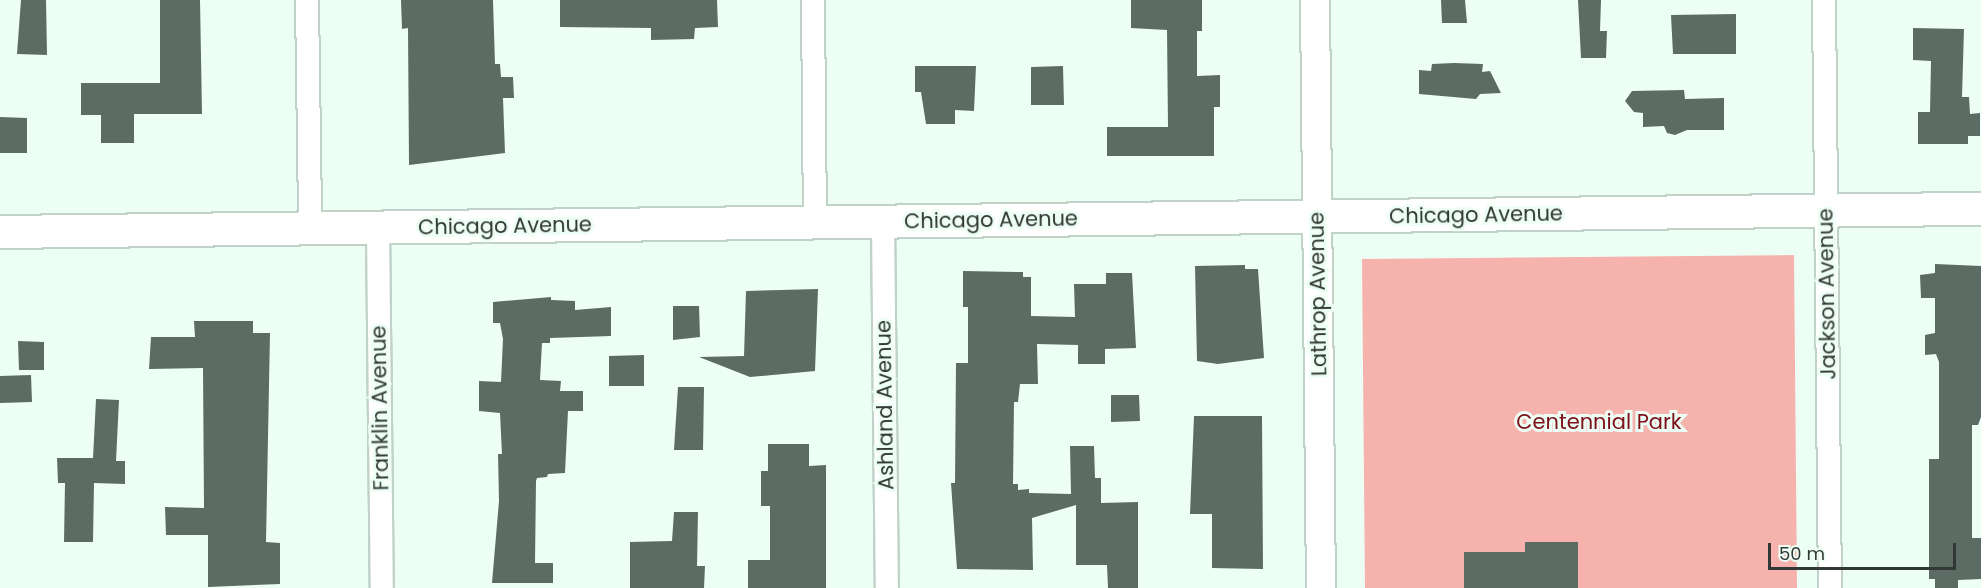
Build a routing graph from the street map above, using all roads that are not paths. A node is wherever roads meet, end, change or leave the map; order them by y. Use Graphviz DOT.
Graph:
graph roads {
  1 [pos="307,0"];
  2 [pos="813,0"];
  3 [pos="1315,0"];
  4 [pos="1824,0"];
  5 [pos="1981,209"];
  6 [pos="1826,211"];
  7 [pos="1317,217"];
  8 [pos="815,222"];
  9 [pos="883,222"];
  10 [pos="310,228"];
  11 [pos="378,228"];
  12 [pos="0,232"];
  13 [pos="382,588"];
  14 [pos="887,588"];
  15 [pos="1321,588"];
  16 [pos="1830,588"];
  1 -- 10 [label="street"];
  2 -- 8 [label="street"];
  3 -- 7 [label="street, Lathrop Avenue"];
  4 -- 6 [label="street, Jackson Avenue"];
  5 -- 6 [label="main road, Chicago Avenue"];
  6 -- 7 [label="main road, Chicago Avenue"];
  6 -- 16 [label="street, Jackson Avenue"];
  7 -- 9 [label="main road, Chicago Avenue"];
  7 -- 15 [label="street, Lathrop Avenue"];
  8 -- 9 [label="main road, Chicago Avenue"];
  8 -- 11 [label="main road, Chicago Avenue"];
  9 -- 14 [label="street, Ashland Avenue"];
  10 -- 11 [label="main road, Chicago Avenue"];
  10 -- 12 [label="main road, Chicago Avenue"];
  11 -- 13 [label="street, Franklin Avenue"];
}
